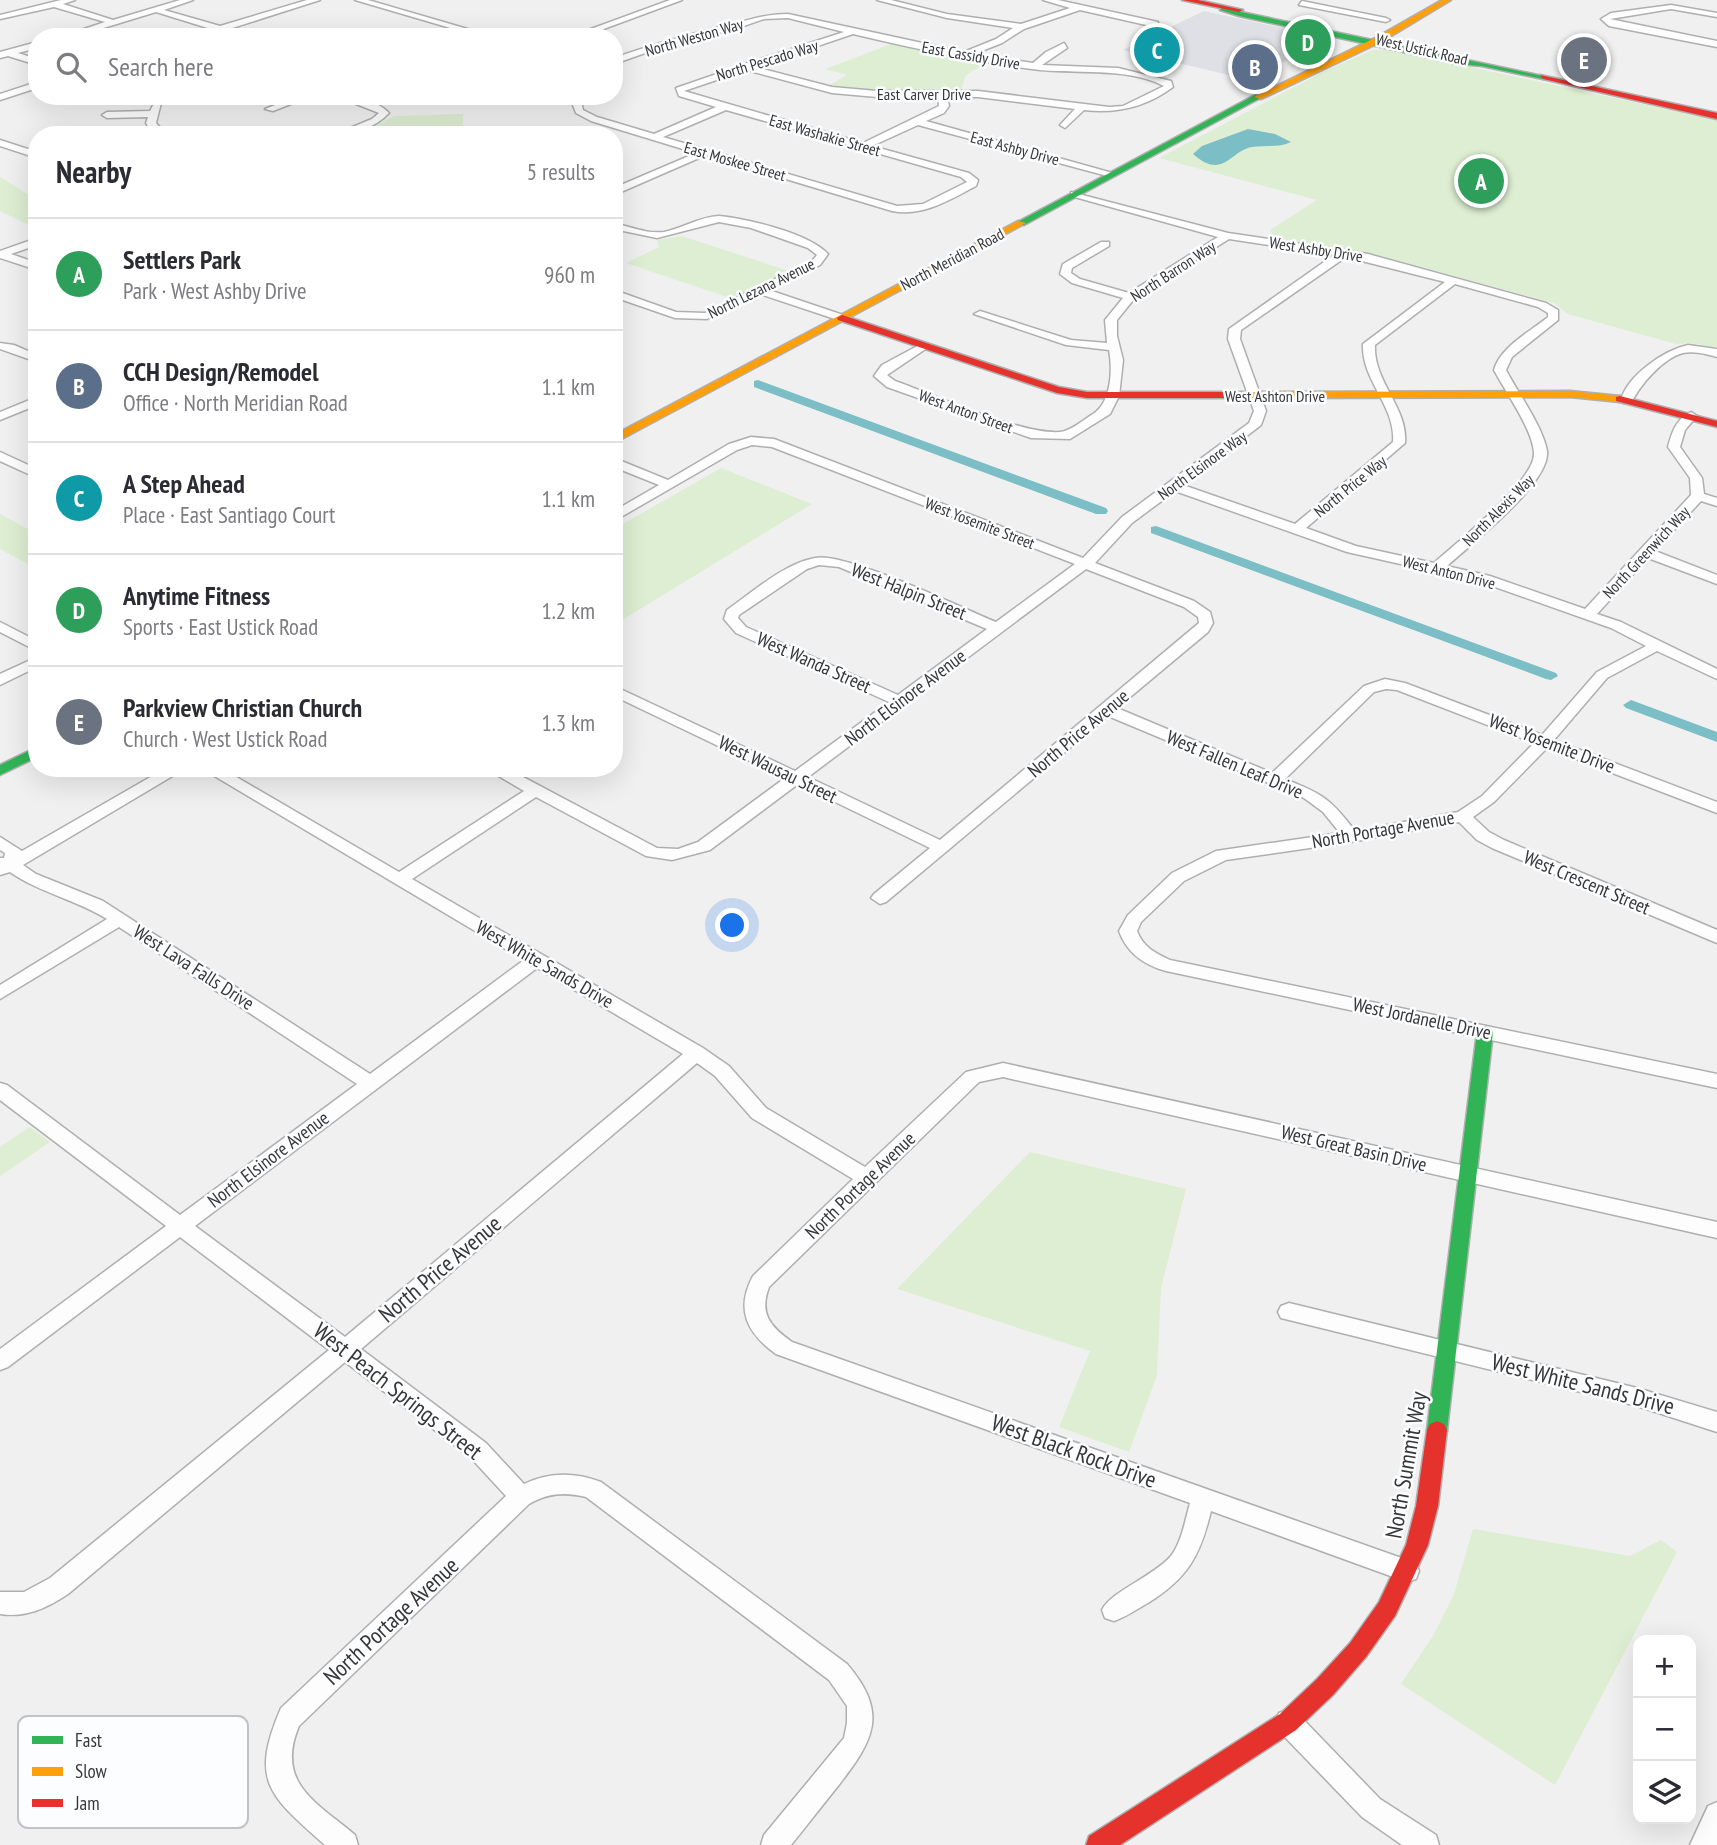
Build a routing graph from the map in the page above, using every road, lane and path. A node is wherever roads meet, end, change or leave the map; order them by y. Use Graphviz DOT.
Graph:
graph roads {
  1 [pos="71,0"];
  2 [pos="189,0"];
  3 [pos="316,0"];
  4 [pos="359,0"];
  5 [pos="678,0"];
  6 [pos="881,0"];
  7 [pos="1047,0"];
  8 [pos="1089,0"];
  9 [pos="1103,0"];
  10 [pos="1186,0"];
  11 [pos="1427,0"];
  12 [pos="1447,0"];
  13 [pos="1302,3"];
  14 [pos="57,5"];
  15 [pos="1079,7"];
  16 [pos="156,10"];
  17 [pos="1717,15"];
  18 [pos="774,16"];
  19 [pos="0,17"];
  20 [pos="1386,20"];
  21 [pos="113,22"];
  22 [pos="1155,24"];
  23 [pos="1021,27"];
  24 [pos="93,28"];
  25 [pos="217,28"];
  26 [pos="223,28"];
  27 [pos="460,28"];
  28 [pos="599,28"];
  29 [pos="854,31"];
  30 [pos="1367,39"];
  31 [pos="1717,44"];
  32 [pos="1065,46"];
  33 [pos="28,48"];
  34 [pos="5,54"];
  35 [pos="965,55"];
  36 [pos="623,58"];
  37 [pos="28,60"];
  38 [pos="741,66"];
  39 [pos="1034,67"];
  40 [pos="28,88"];
  41 [pos="679,90"];
  42 [pos="942,92"];
  43 [pos="0,96"];
  44 [pos="156,105"];
  45 [pos="281,105"];
  46 [pos="368,105"];
  47 [pos="577,105"];
  48 [pos="725,107"];
  49 [pos="1081,108"];
  50 [pos="270,109"];
  51 [pos="1109,110"];
  52 [pos="152,114"];
  53 [pos="107,115"];
  54 [pos="1717,116"];
  55 [pos="918,122"];
  56 [pos="1065,125"];
  57 [pos="152,126"];
  58 [pos="360,126"];
  59 [pos="617,126"];
  60 [pos="623,128"];
  61 [pos="654,137"];
  62 [pos="0,143"];
  63 [pos="864,146"];
  64 [pos="28,152"];
  65 [pos="706,152"];
  66 [pos="1111,174"];
  67 [pos="623,188"];
  68 [pos="1075,194"];
  69 [pos="908,211"];
  70 [pos="623,229"];
  71 [pos="1227,236"];
  72 [pos="1105,244"];
  73 [pos="28,245"];
  74 [pos="1346,252"];
  75 [pos="1,254"];
  76 [pos="28,264"];
  77 [pos="1454,280"];
  78 [pos="761,290"];
  79 [pos="623,296"];
  80 [pos="1130,297"];
  81 [pos="1554,312"];
  82 [pos="980,314"];
  83 [pos="842,318"];
  84 [pos="0,346"];
  85 [pos="923,346"];
  86 [pos="1114,347"];
  87 [pos="1717,353"];
  88 [pos="28,355"];
  89 [pos="1513,394"];
  90 [pos="1385,395"];
  91 [pos="1113,396"];
  92 [pos="1255,396"];
  93 [pos="1626,400"];
  94 [pos="28,405"];
  95 [pos="0,416"];
  96 [pos="1691,416"];
  97 [pos="1717,424"];
  98 [pos="623,435"];
  99 [pos="0,456"];
  100 [pos="623,465"];
  101 [pos="28,470"];
  102 [pos="670,485"];
  103 [pos="1174,485"];
  104 [pos="1698,496"];
  105 [pos="1717,502"];
  106 [pos="623,512"];
  107 [pos="1127,520"];
  108 [pos="1297,529"];
  109 [pos="1645,552"];
  110 [pos="1085,563"];
  111 [pos="1438,567"];
  112 [pos="1717,580"];
  113 [pos="1205,615"];
  114 [pos="1588,615"];
  115 [pos="731,619"];
  116 [pos="0,626"];
  117 [pos="998,628"];
  118 [pos="28,642"];
  119 [pos="1658,645"];
  120 [pos="28,666"];
  121 [pos="1717,675"];
  122 [pos="0,680"];
  123 [pos="623,694"];
  124 [pos="900,701"];
  125 [pos="1107,709"];
  126 [pos="1545,740"];
  127 [pos="28,756"];
  128 [pos="0,771"];
  129 [pos="162,777"];
  130 [pos="224,777"];
  131 [pos="509,777"];
  132 [pos="797,778"];
  133 [pos="1274,780"];
  134 [pos="535,791"];
  135 [pos="1717,808"];
  136 [pos="1463,816"];
  137 [pos="1351,837"];
  138 [pos="0,842"];
  139 [pos="941,847"];
  140 [pos="4,866"];
  141 [pos="399,880"];
  142 [pos="880,898"];
  143 [pos="120,919"];
  144 [pos="1717,937"];
  145 [pos="1132,944"];
  146 [pos="537,959"];
  147 [pos="0,993"];
  148 [pos="1485,1032"];
  149 [pos="696,1053"];
  150 [pos="990,1072"];
  151 [pos="1717,1081"];
  152 [pos="370,1083"];
  153 [pos="0,1090"];
  154 [pos="1469,1174"];
  155 [pos="867,1178"];
  156 [pos="181,1225"];
  157 [pos="1717,1230"];
  158 [pos="1289,1312"];
  159 [pos="753,1316"];
  160 [pos="346,1349"];
  161 [pos="1448,1350"];
  162 [pos="0,1361"];
  163 [pos="1717,1422"];
  164 [pos="521,1497"];
  165 [pos="1203,1497"];
  166 [pos="1407,1571"];
  167 [pos="8,1605"];
  168 [pos="1114,1610"];
  169 [pos="1288,1722"];
  170 [pos="1717,1815"];
  171 [pos="345,1845"];
  172 [pos="774,1845"];
  173 [pos="1098,1845"];
  174 [pos="1426,1845"];
  175 [pos="1703,1845"];
  1 -- 14 [label="street"];
  2 -- 16 [label="street"];
  3 -- 26 [label="street"];
  4 -- 27 [label="street"];
  5 -- 28 [label="street"];
  6 -- 23 [label="street"];
  7 -- 15 [label="street"];
  8 -- 15 [label="street"];
  9 -- 15 [label="street"];
  10 -- 30 [label="main road, West Ustick Road"];
  11 -- 20 [label="main road, North Meridian Road"];
  12 -- 30 [label="main road, North Meridian Road"];
  13 -- 20 [label="street"];
  14 -- 19 [label="street"];
  14 -- 21 [label="street"];
  15 -- 22 [label="street"];
  15 -- 23 [label="street"];
  16 -- 21 [label="street"];
  16 -- 25 [label="street"];
  17 -- 31 [label="street"];
  18 -- 29 [label="street, East Cassidy Drive"];
  18 -- 36 [label="street, North Weston Way"];
  20 -- 30 [label="main road, North Meridian Road"];
  21 -- 24 [label="street"];
  23 -- 35 [label="street"];
  29 -- 35 [label="street, East Cassidy Drive"];
  29 -- 38 [label="street, North Pescado Way"];
  30 -- 54 [label="main road, West Ustick Road"];
  30 -- 66 [label="main road, North Meridian Road"];
  32 -- 39 [label="street"];
  33 -- 34 [label="street"];
  34 -- 37 [label="street"];
  35 -- 39 [label="street, East Cassidy Drive"];
  38 -- 41 [label="street, North Pescado Way"];
  38 -- 42 [label="street, East Carver Drive"];
  39 -- 51 [label="street, East Cassidy Drive"];
  40 -- 43 [label="street"];
  41 -- 48 [label="street, East Washakie Street"];
  42 -- 49 [label="street, East Carver Drive"];
  42 -- 55 [label="street"];
  44 -- 52 [label="street"];
  45 -- 50 [label="street"];
  46 -- 58 [label="street"];
  47 -- 59 [label="street, East Moskee Street"];
  48 -- 61 [label="street"];
  48 -- 63 [label="street, East Washakie Street"];
  49 -- 51 [label="street, East Carver Drive"];
  49 -- 56 [label="street"];
  52 -- 53 [label="street"];
  52 -- 57 [label="street"];
  55 -- 63 [label="street"];
  55 -- 66 [label="street, East Ashby Drive"];
  60 -- 61 [label="street, East Moskee Street"];
  61 -- 65 [label="street, East Moskee Street"];
  62 -- 64 [label="street"];
  63 -- 69 [label="street, East Washakie Street"];
  65 -- 67 [label="street"];
  65 -- 69 [label="street, East Moskee Street"];
  66 -- 68 [label="main road, North Meridian Road"];
  68 -- 71 [label="street, West Ashby Drive"];
  68 -- 83 [label="main road, North Meridian Road"];
  70 -- 78 [label="street, North Lezana Avenue"];
  71 -- 74 [label="street, West Ashby Drive"];
  71 -- 80 [label="street, North Barron Way"];
  72 -- 80 [label="street"];
  73 -- 75 [label="street"];
  74 -- 77 [label="street, West Ashby Drive"];
  74 -- 92 [label="street, North Elsinore Way"];
  75 -- 76 [label="street"];
  77 -- 81 [label="street, West Ashby Drive"];
  77 -- 90 [label="street, North Price Way"];
  78 -- 79 [label="street, North Lezana Avenue"];
  78 -- 83 [label="street"];
  80 -- 86 [label="street, North Barron Way"];
  81 -- 89 [label="street, North Alexis Way"];
  82 -- 86 [label="street"];
  83 -- 85 [label="main road, West Ashton Drive"];
  83 -- 98 [label="main road, North Meridian Road"];
  84 -- 88 [label="street"];
  85 -- 91 [label="main road, West Ashton Drive"];
  85 -- 91 [label="street, West Anton Street"];
  86 -- 91 [label="street, North Barron Way"];
  87 -- 93 [label="street"];
  89 -- 90 [label="main road, West Ashton Drive"];
  89 -- 93 [label="main road, West Ashton Drive"];
  89 -- 111 [label="street, North Alexis Way"];
  90 -- 92 [label="main road, West Ashton Drive"];
  90 -- 108 [label="street, North Price Way"];
  91 -- 92 [label="main road, West Ashton Drive"];
  92 -- 103 [label="street, North Elsinore Way"];
  93 -- 96 [label="main road, West Ashton Drive"];
  94 -- 95 [label="street"];
  96 -- 97 [label="main road, West Ashton Drive"];
  96 -- 104 [label="street, North Greenwich Way"];
  99 -- 101 [label="street"];
  100 -- 102 [label="street"];
  102 -- 106 [label="street"];
  102 -- 110 [label="street, West Yosemite Street"];
  103 -- 107 [label="street, North Elsinore Way"];
  103 -- 108 [label="street, West Anton Drive"];
  104 -- 105 [label="street"];
  104 -- 109 [label="street, North Greenwich Way"];
  107 -- 110 [label="street, North Elsinore Avenue"];
  108 -- 111 [label="street, West Anton Drive"];
  109 -- 112 [label="street"];
  109 -- 114 [label="street, North Greenwich Way"];
  110 -- 113 [label="street, West Yosemite Street"];
  110 -- 117 [label="street, North Elsinore Avenue"];
  111 -- 114 [label="street, West Anton Drive"];
  113 -- 125 [label="street, North Price Avenue"];
  114 -- 119 [label="street, West Anton Drive"];
  115 -- 117 [label="street, West Halpin Street"];
  115 -- 124 [label="street, West Wanda Street"];
  116 -- 118 [label="street"];
  117 -- 124 [label="street, North Elsinore Avenue"];
  119 -- 121 [label="street, West Anton Drive"];
  119 -- 126 [label="street, North Portage Avenue"];
  120 -- 122 [label="street"];
  123 -- 132 [label="street, West Wausau Street"];
  124 -- 132 [label="street, North Elsinore Avenue"];
  125 -- 133 [label="street, West Fallen Leaf Drive"];
  125 -- 139 [label="street, North Price Avenue"];
  126 -- 133 [label="street, West Yosemite Drive"];
  126 -- 135 [label="street, West Yosemite Drive"];
  126 -- 136 [label="street, North Portage Avenue"];
  127 -- 128 [label="main road"];
  129 -- 140 [label="street"];
  130 -- 141 [label="street, West White Sands Drive"];
  131 -- 134 [label="street"];
  132 -- 134 [label="street, North Elsinore Avenue"];
  132 -- 139 [label="street, West Wausau Street"];
  133 -- 137 [label="street, West Fallen Leaf Drive"];
  134 -- 141 [label="street"];
  136 -- 137 [label="street, North Portage Avenue"];
  136 -- 144 [label="street, West Crescent Street"];
  137 -- 145 [label="street, North Portage Avenue"];
  138 -- 140 [label="street"];
  139 -- 142 [label="street, North Price Avenue"];
  140 -- 143 [label="street, West Lava Falls Drive"];
  141 -- 146 [label="street, West White Sands Drive"];
  143 -- 147 [label="street"];
  143 -- 152 [label="street, West Lava Falls Drive"];
  145 -- 148 [label="street, West Jordanelle Drive"];
  146 -- 149 [label="street, West White Sands Drive"];
  146 -- 152 [label="street, North Elsinore Avenue"];
  148 -- 151 [label="street, West Jordanelle Drive"];
  148 -- 154 [label="main road, North Summit Way"];
  149 -- 155 [label="street, West White Sands Drive"];
  149 -- 160 [label="street, North Price Avenue"];
  150 -- 154 [label="street, West Great Basin Drive"];
  150 -- 155 [label="street, North Portage Avenue"];
  152 -- 156 [label="street, North Elsinore Avenue"];
  153 -- 156 [label="street, West Peach Springs Street"];
  154 -- 157 [label="street, West Great Basin Drive"];
  154 -- 161 [label="main road, North Summit Way"];
  155 -- 159 [label="street, North Portage Avenue"];
  156 -- 160 [label="street, West Peach Springs Street"];
  156 -- 162 [label="street, North Elsinore Avenue"];
  158 -- 161 [label="street, West White Sands Drive"];
  159 -- 165 [label="street, West Black Rock Drive"];
  160 -- 164 [label="street, West Peach Springs Street"];
  160 -- 167 [label="street, North Price Avenue"];
  161 -- 163 [label="street, West White Sands Drive"];
  161 -- 166 [label="main road, North Summit Way"];
  164 -- 171 [label="street, North Portage Avenue"];
  164 -- 172 [label="street"];
  165 -- 166 [label="street, West Black Rock Drive"];
  165 -- 168 [label="street"];
  166 -- 169 [label="main road, North Summit Way"];
  169 -- 173 [label="main road, North Summit Way"];
  169 -- 174 [label="street"];
  170 -- 175 [label="street"];
}
